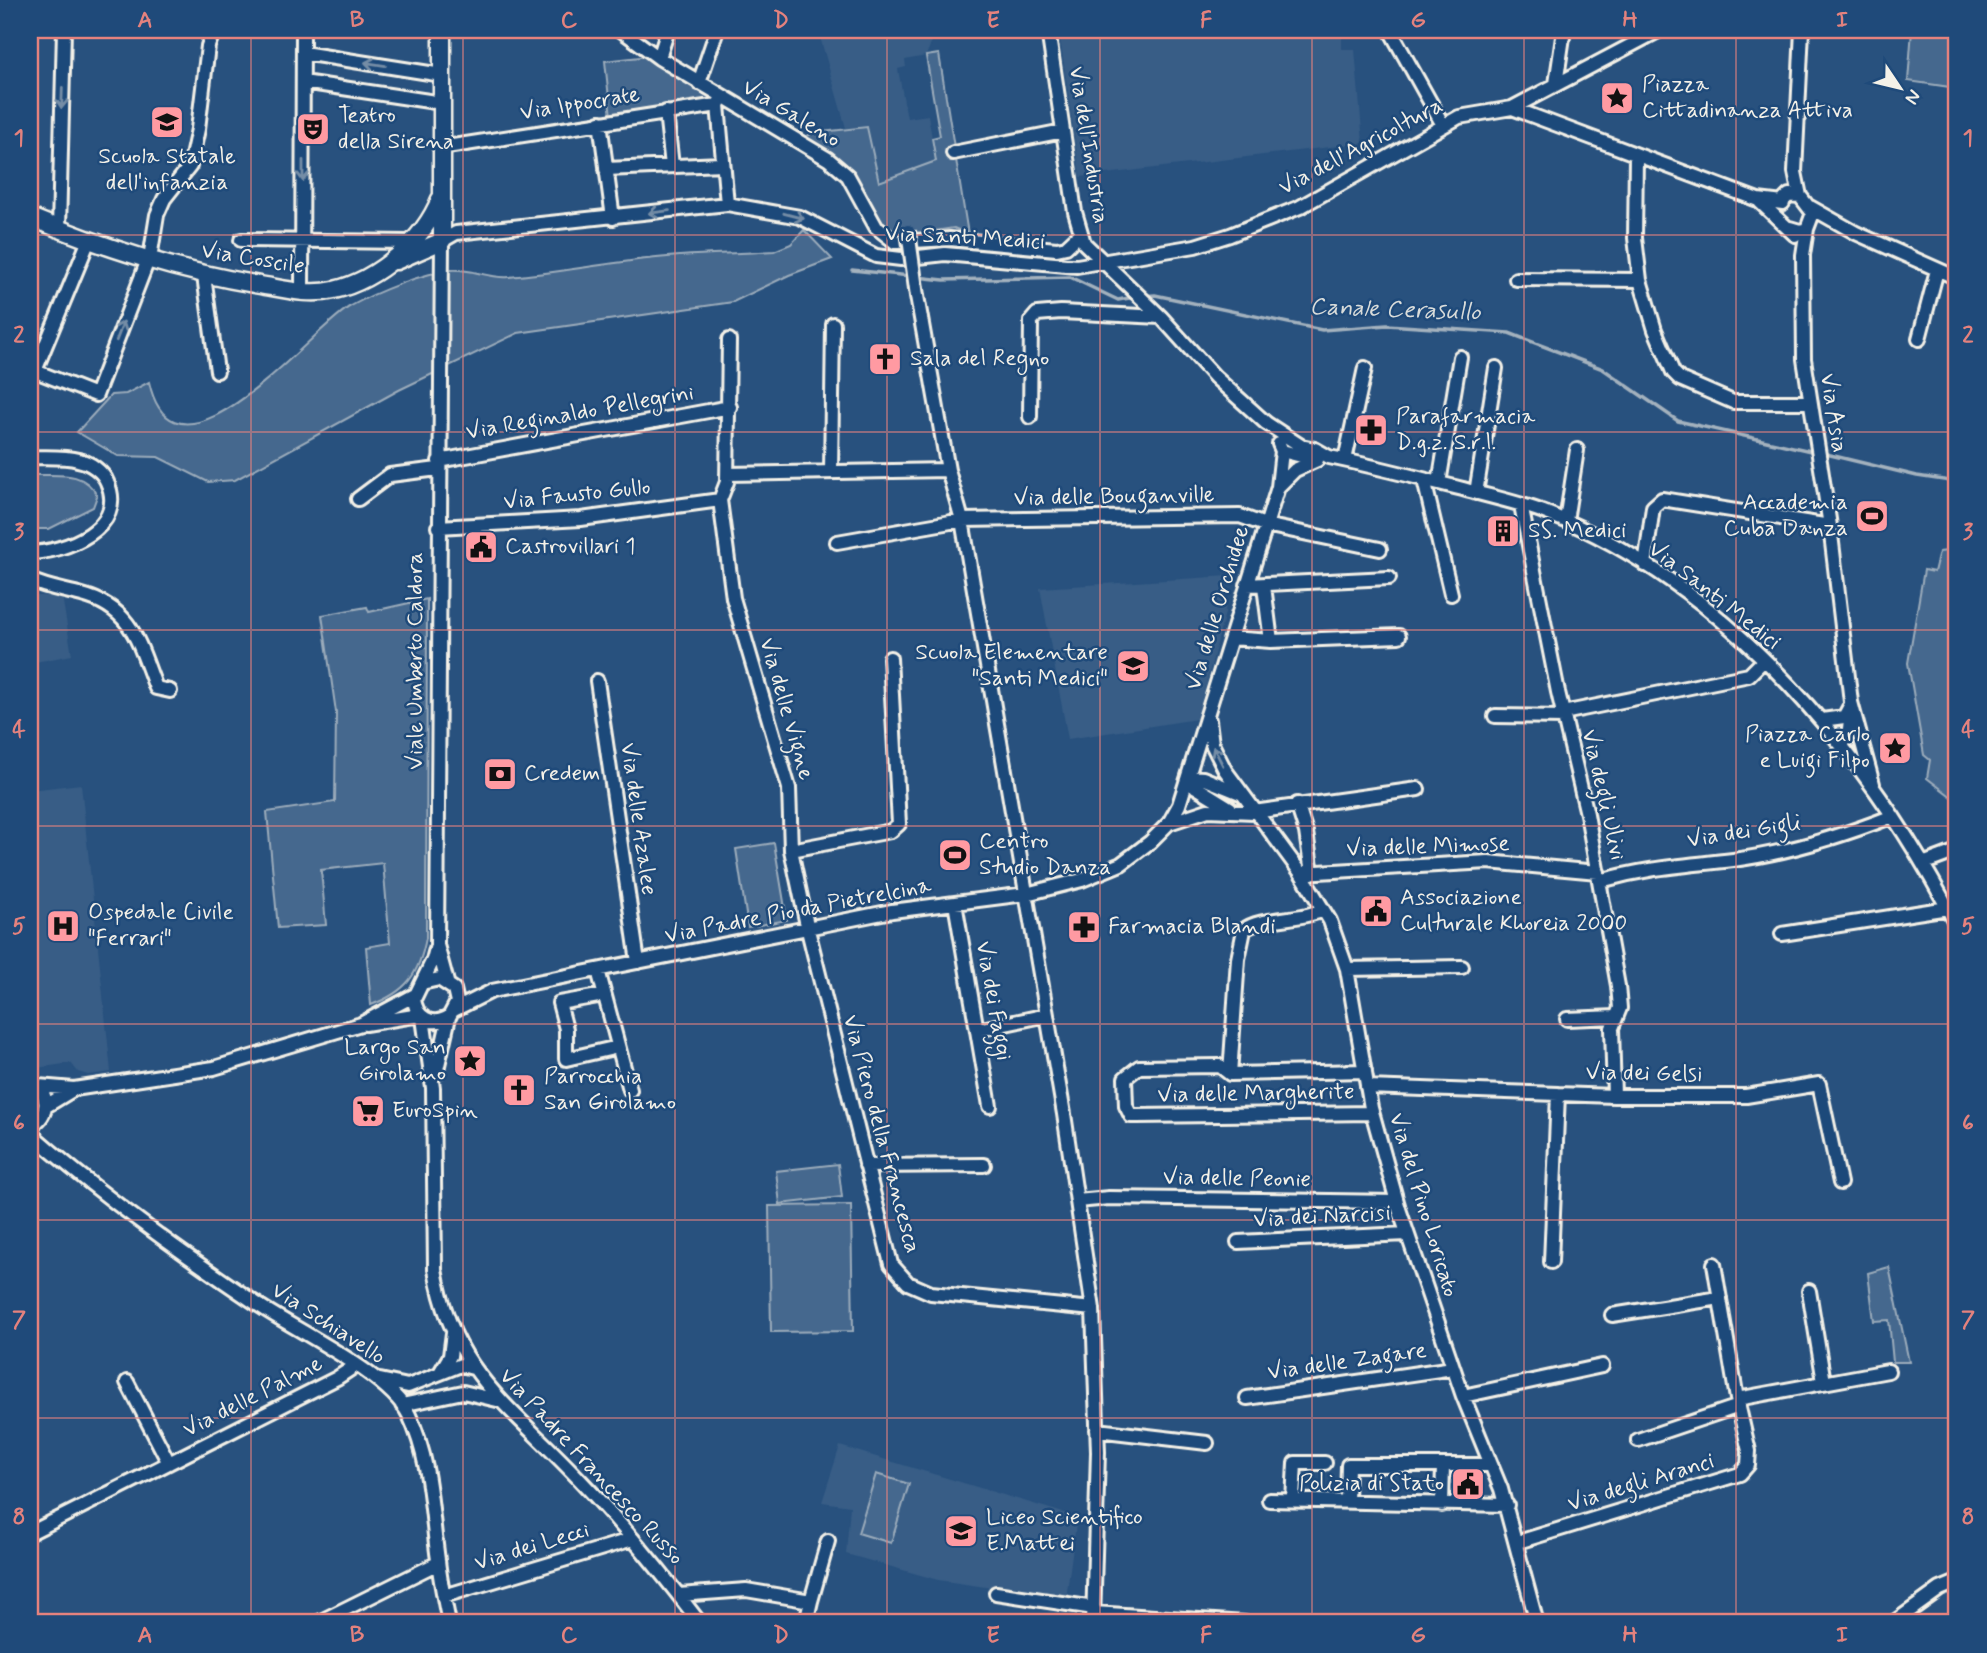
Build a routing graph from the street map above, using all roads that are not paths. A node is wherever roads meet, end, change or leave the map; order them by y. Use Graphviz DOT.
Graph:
graph roads {
  1 [pos="64,30"];
  2 [pos="214,30"];
  3 [pos="303,30"];
  4 [pos="443,30"];
  5 [pos="621,30"];
  6 [pos="668,30"];
  7 [pos="718,30"];
  8 [pos="1068,30"];
  9 [pos="1390,30"];
  10 [pos="1564,30"];
  11 [pos="1660,30"];
  12 [pos="1802,30"];
  13 [pos="1048,31"];
  14 [pos="303,53"];
  15 [pos="659,58"];
  16 [pos="442,75"];
  17 [pos="303,82"];
  18 [pos="699,83"];
  19 [pos="1556,84"];
  20 [pos="720,101"];
  21 [pos="442,103"];
  22 [pos="1512,108"];
  23 [pos="666,112"];
  24 [pos="600,122"];
  25 [pos="1443,125"];
  26 [pos="1063,131"];
  27 [pos="440,148"];
  28 [pos="953,153"];
  29 [pos="1636,156"];
  30 [pos="722,164"];
  31 [pos="672,166"];
  32 [pos="606,169"];
  33 [pos="1795,172"];
  34 [pos="1800,195"];
  35 [pos="440,199"];
  36 [pos="1758,201"];
  37 [pos="1784,202"];
  38 [pos="727,204"];
  39 [pos="1810,207"];
  40 [pos="30,217"];
  41 [pos="613,218"];
  42 [pos="1787,225"];
  43 [pos="1809,227"];
  44 [pos="59,229"];
  45 [pos="908,231"];
  46 [pos="1081,233"];
  47 [pos="1856,233"];
  48 [pos="89,240"];
  49 [pos="241,240"];
  50 [pos="303,241"];
  51 [pos="442,241"];
  52 [pos="409,242"];
  53 [pos="1803,255"];
  54 [pos="147,261"];
  55 [pos="1099,261"];
  56 [pos="388,265"];
  57 [pos="1937,270"];
  58 [pos="204,275"];
  59 [pos="1957,278"];
  60 [pos="1516,279"];
  61 [pos="1640,280"];
  62 [pos="302,292"];
  63 [pos="1161,317"];
  64 [pos="833,324"];
  65 [pos="1919,339"];
  66 [pos="729,340"];
  67 [pos="1460,357"];
  68 [pos="1365,368"];
  69 [pos="1496,369"];
  70 [pos="32,370"];
  71 [pos="217,371"];
  72 [pos="1810,402"];
  73 [pos="730,407"];
  74 [pos="1030,417"];
  75 [pos="1266,423"];
  76 [pos="1301,446"];
  77 [pos="1577,450"];
  78 [pos="1282,451"];
  79 [pos="30,457"];
  80 [pos="1323,458"];
  81 [pos="1345,460"];
  82 [pos="438,465"];
  83 [pos="948,470"];
  84 [pos="831,472"];
  85 [pos="727,474"];
  86 [pos="1424,480"];
  87 [pos="1439,483"];
  88 [pos="1278,488"];
  89 [pos="1476,493"];
  90 [pos="358,499"];
  91 [pos="720,499"];
  92 [pos="1521,505"];
  93 [pos="962,520"];
  94 [pos="1566,521"];
  95 [pos="1265,525"];
  96 [pos="1830,526"];
  97 [pos="438,527"];
  98 [pos="837,542"];
  99 [pos="1380,549"];
  100 [pos="30,553"];
  101 [pos="1645,565"];
  102 [pos="1389,578"];
  103 [pos="30,580"];
  104 [pos="1247,585"];
  105 [pos="1264,586"];
  106 [pos="1451,593"];
  107 [pos="1399,636"];
  108 [pos="1231,638"];
  109 [pos="1271,641"];
  110 [pos="890,658"];
  111 [pos="1764,660"];
  112 [pos="597,681"];
  113 [pos="170,691"];
  114 [pos="1852,702"];
  115 [pos="1208,713"];
  116 [pos="1563,715"];
  117 [pos="1495,716"];
  118 [pos="1822,720"];
  119 [pos="1861,736"];
  120 [pos="1842,747"];
  121 [pos="1189,777"];
  122 [pos="1418,789"];
  123 [pos="1875,791"];
  124 [pos="1241,793"];
  125 [pos="1297,804"];
  126 [pos="1231,809"];
  127 [pos="1254,811"];
  128 [pos="1893,816"];
  129 [pos="1170,823"];
  130 [pos="791,850"];
  131 [pos="1957,851"];
  132 [pos="1925,863"];
  133 [pos="1306,873"];
  134 [pos="1599,876"];
  135 [pos="1026,894"];
  136 [pos="955,903"];
  137 [pos="1948,908"];
  138 [pos="1323,910"];
  139 [pos="1957,926"];
  140 [pos="808,930"];
  141 [pos="1782,934"];
  142 [pos="437,945"];
  143 [pos="638,962"];
  144 [pos="1462,967"];
  145 [pos="1347,969"];
  146 [pos="598,970"];
  147 [pos="449,984"];
  148 [pos="418,989"];
  149 [pos="492,991"];
  150 [pos="604,995"];
  151 [pos="452,1014"];
  152 [pos="1047,1015"];
  153 [pos="422,1017"];
  154 [pos="1616,1017"];
  155 [pos="1567,1018"];
  156 [pos="361,1024"];
  157 [pos="977,1030"];
  158 [pos="618,1047"];
  159 [pos="1364,1071"];
  160 [pos="1230,1074"];
  161 [pos="34,1084"];
  162 [pos="1367,1087"];
  163 [pos="433,1088"];
  164 [pos="74,1090"];
  165 [pos="630,1090"];
  166 [pos="1558,1094"];
  167 [pos="1614,1096"];
  168 [pos="46,1106"];
  169 [pos="990,1106"];
  170 [pos="1372,1113"];
  171 [pos="35,1122"];
  172 [pos="30,1133"];
  173 [pos="46,1147"];
  174 [pos="984,1165"];
  175 [pos="866,1166"];
  176 [pos="1840,1183"];
  177 [pos="1077,1201"];
  178 [pos="1397,1202"];
  179 [pos="1408,1234"];
  180 [pos="1238,1242"];
  181 [pos="1551,1262"];
  182 [pos="1714,1264"];
  183 [pos="1809,1291"];
  184 [pos="1720,1298"];
  185 [pos="1093,1309"];
  186 [pos="1612,1315"];
  187 [pos="453,1333"];
  188 [pos="355,1366"];
  189 [pos="1602,1366"];
  190 [pos="1453,1368"];
  191 [pos="441,1371"];
  192 [pos="475,1371"];
  193 [pos="1888,1371"];
  194 [pos="376,1379"];
  195 [pos="127,1382"];
  196 [pos="1824,1382"];
  197 [pos="408,1385"];
  198 [pos="463,1391"];
  199 [pos="1463,1396"];
  200 [pos="1247,1398"];
  201 [pos="498,1400"];
  202 [pos="399,1401"];
  203 [pos="422,1402"];
  204 [pos="1738,1403"];
  205 [pos="1097,1430"];
  206 [pos="416,1433"];
  207 [pos="1638,1440"];
  208 [pos="1207,1443"];
  209 [pos="169,1463"];
  210 [pos="1325,1463"];
  211 [pos="1443,1465"];
  212 [pos="1491,1465"];
  213 [pos="1269,1500"];
  214 [pos="1293,1500"];
  215 [pos="1347,1502"];
  216 [pos="1442,1504"];
  217 [pos="1507,1505"];
  218 [pos="30,1533"];
  219 [pos="633,1539"];
  220 [pos="828,1541"];
  221 [pos="1518,1542"];
  222 [pos="438,1563"];
  223 [pos="1957,1582"];
  224 [pos="996,1593"];
  225 [pos="679,1595"];
  226 [pos="444,1596"];
  227 [pos="811,1601"];
  228 [pos="1093,1615"];
  229 [pos="317,1623"];
  230 [pos="449,1623"];
  231 [pos="700,1623"];
  232 [pos="806,1623"];
  233 [pos="1245,1623"];
  234 [pos="1537,1623"];
  235 [pos="1893,1623"];
  1 -- 44 [label="street, one-way"];
  2 -- 54 [label="street"];
  3 -- 14 [label="street"];
  4 -- 16 [label="main road"];
  5 -- 15 [label="street, Via Galeno"];
  6 -- 15 [label="street"];
  7 -- 18 [label="street"];
  8 -- 13 [label="street"];
  9 -- 25 [label="street"];
  10 -- 19 [label="street"];
  11 -- 19 [label="street"];
  12 -- 33 [label="street"];
  13 -- 26 [label="street, Via dell'Industria"];
  16 -- 14 [label="street, one-way"];
  14 -- 17 [label="street"];
  15 -- 18 [label="street, Via Galeno"];
  16 -- 21 [label="main road"];
  17 -- 21 [label="street"];
  17 -- 50 [label="street, one-way"];
  18 -- 20 [label="street, Via Galeno"];
  19 -- 22 [label="street"];
  20 -- 23 [label="street, Via Ippocrate"];
  20 -- 30 [label="street"];
  20 -- 46 [label="street, Via Galeno"];
  21 -- 27 [label="main road"];
  22 -- 25 [label="street, Via dell'Agricoltura"];
  22 -- 29 [label="street"];
  23 -- 24 [label="street, Via Ippocrate"];
  23 -- 31 [label="street"];
  24 -- 27 [label="street, Via Ippocrate"];
  24 -- 32 [label="street"];
  25 -- 55 [label="street, Via dell'Agricoltura"];
  26 -- 28 [label="street"];
  26 -- 46 [label="street, Via dell'Industria"];
  27 -- 35 [label="main road"];
  29 -- 36 [label="street"];
  29 -- 61 [label="street"];
  30 -- 31 [label="street"];
  30 -- 38 [label="street"];
  31 -- 32 [label="street"];
  32 -- 41 [label="street"];
  33 -- 34 [label="street"];
  33 -- 37 [label="street"];
  34 -- 37 [label="street"];
  34 -- 39 [label="street"];
  35 -- 51 [label="main road"];
  35 -- 52 [label="main road, Via Coscile"];
  36 -- 37 [label="street"];
  36 -- 42 [label="street"];
  37 -- 42 [label="street"];
  38 -- 41 [label="street, Via Santi Medici, one-way"];
  38 -- 55 [label="street, Via Santi Medici, one-way"];
  39 -- 43 [label="street"];
  39 -- 47 [label="street"];
  40 -- 44 [label="main road, Via Coscile"];
  41 -- 51 [label="street, Via Santi Medici"];
  42 -- 43 [label="street"];
  42 -- 53 [label="street, Via Asia"];
  43 -- 47 [label="street"];
  43 -- 53 [label="street, Via Asia"];
  44 -- 48 [label="main road, Via Coscile"];
  45 -- 83 [label="street, bridge"];
  46 -- 55 [label="street, Via dell'Industria"];
  47 -- 57 [label="street"];
  48 -- 54 [label="main road, Via Coscile"];
  48 -- 70 [label="street"];
  49 -- 50 [label="street"];
  50 -- 52 [label="street"];
  50 -- 62 [label="street"];
  51 -- 56 [label="main road"];
  51 -- 82 [label="street, Viale Umberto Caldora"];
  52 -- 56 [label="main road, Via Coscile"];
  53 -- 72 [label="street, Via Asia"];
  54 -- 58 [label="main road, Via Coscile"];
  70 -- 54 [label="street, one-way"];
  55 -- 63 [label="street, Via Santi Medici"];
  56 -- 62 [label="main road, Via Coscile"];
  57 -- 59 [label="street"];
  57 -- 65 [label="street"];
  58 -- 62 [label="main road, Via Coscile"];
  58 -- 71 [label="street"];
  60 -- 61 [label="street"];
  61 -- 72 [label="street"];
  63 -- 74 [label="street"];
  63 -- 75 [label="street, Via Santi Medici"];
  64 -- 84 [label="street"];
  66 -- 73 [label="street"];
  67 -- 87 [label="street"];
  68 -- 81 [label="street"];
  69 -- 89 [label="street"];
  72 -- 96 [label="street, Via Asia"];
  73 -- 82 [label="street, Via Reginaldo Pellegrini"];
  73 -- 85 [label="street"];
  75 -- 76 [label="street, Via Santi Medici"];
  75 -- 78 [label="street, Via Santi Medici"];
  76 -- 78 [label="street"];
  76 -- 80 [label="street, Via Santi Medici"];
  77 -- 94 [label="street"];
  78 -- 80 [label="street, Via Santi Medici"];
  78 -- 88 [label="street, Via delle Orchidee"];
  79 -- 100 [label="street"];
  80 -- 81 [label="street, Via Santi Medici"];
  80 -- 88 [label="street"];
  81 -- 86 [label="street, Via Santi Medici"];
  82 -- 90 [label="street, Via Reginaldo Pellegrini"];
  82 -- 97 [label="street, Viale Umberto Caldora"];
  83 -- 84 [label="street"];
  83 -- 93 [label="street"];
  84 -- 85 [label="street"];
  85 -- 91 [label="street"];
  86 -- 87 [label="street, Via Santi Medici"];
  86 -- 106 [label="street"];
  87 -- 89 [label="street, Via Santi Medici"];
  88 -- 95 [label="street, Via delle Orchidee"];
  89 -- 92 [label="street, Via Santi Medici"];
  91 -- 97 [label="street, Via Fausto Gullo"];
  91 -- 130 [label="street, Via delle Vigne"];
  92 -- 94 [label="street, Via Santi Medici"];
  92 -- 116 [label="street, Via degli Ulivi"];
  93 -- 95 [label="street, Via delle Bouganville"];
  93 -- 98 [label="street, Via delle Bouganville"];
  93 -- 135 [label="street"];
  94 -- 101 [label="street, Via Santi Medici"];
  95 -- 99 [label="street, Via delle Bouganville"];
  95 -- 104 [label="street, Via delle Orchidee"];
  96 -- 101 [label="street"];
  96 -- 114 [label="street, Via Asia"];
  97 -- 142 [label="street, Viale Umberto Caldora"];
  101 -- 111 [label="street, Via Santi Medici"];
  102 -- 105 [label="street"];
  103 -- 113 [label="street"];
  104 -- 105 [label="street"];
  104 -- 108 [label="street, Via delle Orchidee"];
  105 -- 109 [label="street"];
  107 -- 109 [label="street"];
  108 -- 109 [label="street"];
  108 -- 115 [label="street, Via delle Orchidee"];
  110 -- 130 [label="street"];
  111 -- 116 [label="street"];
  111 -- 118 [label="street, Via Santi Medici"];
  112 -- 143 [label="street, Via delle Azalee"];
  114 -- 118 [label="street"];
  114 -- 119 [label="street, Via Asia"];
  114 -- 120 [label="street, Via Asia"];
  115 -- 121 [label="street, Via delle Orchidee"];
  124 -- 115 [label="street, Via del Pino Loricato, one-way"];
  116 -- 117 [label="street"];
  116 -- 134 [label="street, Via degli Ulivi"];
  118 -- 120 [label="street, Via Santi Medici"];
  119 -- 120 [label="street"];
  119 -- 123 [label="street, Via Asia"];
  120 -- 123 [label="street, Via Santi Medici"];
  121 -- 124 [label="street"];
  121 -- 126 [label="street"];
  121 -- 129 [label="street, Via Padre Pio da Pietrelcina"];
  122 -- 125 [label="street"];
  123 -- 128 [label="street, Via Santi Medici"];
  124 -- 127 [label="street, Via del Pino Loricato"];
  125 -- 127 [label="street"];
  125 -- 133 [label="street"];
  126 -- 127 [label="street"];
  126 -- 129 [label="street"];
  127 -- 133 [label="street, Via del Pino Loricato"];
  128 -- 132 [label="street, Via Santi Medici"];
  128 -- 134 [label="street, Via dei Gigli"];
  129 -- 135 [label="street, Via Padre Pio da Pietrelcina"];
  130 -- 140 [label="street, Via delle Vigne"];
  131 -- 132 [label="street"];
  132 -- 137 [label="street, Via Santi Medici"];
  133 -- 134 [label="street, Via delle Mimose"];
  133 -- 138 [label="street, Via del Pino Loricato"];
  134 -- 154 [label="street, Via degli Ulivi"];
  135 -- 136 [label="street, Via Padre Pio da Pietrelcina"];
  135 -- 152 [label="street"];
  136 -- 140 [label="street, Via Padre Pio da Pietrelcina"];
  136 -- 157 [label="street, Via dei Faggi"];
  137 -- 139 [label="street, Via Santi Medici"];
  137 -- 141 [label="street"];
  138 -- 145 [label="street, Via del Pino Loricato"];
  138 -- 160 [label="street"];
  140 -- 143 [label="street, Via Padre Pio da Pietrelcina"];
  140 -- 175 [label="street, Via Piero della Francesca"];
  142 -- 147 [label="street, Viale Umberto Caldora"];
  142 -- 148 [label="street, Viale Umberto Caldora"];
  143 -- 146 [label="street, Via Padre Pio da Pietrelcina"];
  144 -- 145 [label="street"];
  145 -- 159 [label="street, Via del Pino Loricato"];
  146 -- 149 [label="street, Via Padre Pio da Pietrelcina"];
  146 -- 150 [label="street"];
  147 -- 148 [label="street"];
  147 -- 149 [label="street, Via Padre Pio da Pietrelcina"];
  147 -- 151 [label="street"];
  148 -- 153 [label="street"];
  148 -- 156 [label="street"];
  149 -- 151 [label="street, Via Padre Pio da Pietrelcina"];
  150 -- 158 [label="street"];
  150 -- 158 [label="street"];
  151 -- 153 [label="street"];
  151 -- 163 [label="street, Via Padre Francesco Russo"];
  152 -- 157 [label="street"];
  152 -- 177 [label="street"];
  153 -- 156 [label="street"];
  153 -- 163 [label="street, Via Padre Francesco Russo"];
  154 -- 155 [label="street"];
  154 -- 167 [label="street, Via degli Ulivi"];
  156 -- 164 [label="street"];
  157 -- 169 [label="street, Via dei Faggi"];
  158 -- 165 [label="street"];
  159 -- 160 [label="street, Via delle Margherite"];
  159 -- 162 [label="street, Via del Pino Loricato"];
  160 -- 170 [label="street, Via delle Margherite"];
  161 -- 164 [label="street"];
  161 -- 168 [label="street"];
  162 -- 166 [label="street, Via dei Gelsi"];
  162 -- 170 [label="street, Via del Pino Loricato"];
  163 -- 187 [label="street, Via Padre Francesco Russo"];
  164 -- 168 [label="street"];
  166 -- 167 [label="street, Via dei Gelsi"];
  166 -- 181 [label="street"];
  167 -- 176 [label="street, Via dei Gelsi"];
  168 -- 171 [label="street"];
  170 -- 178 [label="street, Via del Pino Loricato"];
  171 -- 173 [label="street"];
  172 -- 173 [label="street, Via Schiavello"];
  173 -- 188 [label="street, Via Schiavello"];
  174 -- 175 [label="street"];
  175 -- 185 [label="street, Via Piero della Francesca"];
  177 -- 178 [label="street, Via delle Peonie"];
  177 -- 185 [label="street"];
  178 -- 179 [label="street, Via del Pino Loricato"];
  179 -- 180 [label="street, Via dei Narcisi"];
  179 -- 190 [label="street, Via del Pino Loricato"];
  182 -- 184 [label="street"];
  183 -- 196 [label="street"];
  184 -- 186 [label="street"];
  184 -- 204 [label="street"];
  185 -- 205 [label="street"];
  187 -- 191 [label="street"];
  187 -- 192 [label="street, Via Padre Francesco Russo"];
  188 -- 194 [label="street, Via Schiavello"];
  188 -- 209 [label="street, Via delle Palme"];
  189 -- 199 [label="street"];
  190 -- 199 [label="street, Via del Pino Loricato"];
  190 -- 200 [label="street, Via delle Zagare"];
  191 -- 192 [label="street"];
  191 -- 197 [label="street"];
  192 -- 198 [label="street"];
  192 -- 201 [label="street, Via Padre Francesco Russo"];
  193 -- 196 [label="street"];
  194 -- 197 [label="street"];
  194 -- 202 [label="street, Via Schiavello"];
  195 -- 209 [label="street, Via delle Palme"];
  196 -- 204 [label="street"];
  197 -- 202 [label="street"];
  198 -- 201 [label="street"];
  198 -- 203 [label="street"];
  199 -- 212 [label="street, Via del Pino Loricato"];
  201 -- 219 [label="street, Via Padre Francesco Russo"];
  202 -- 203 [label="street"];
  202 -- 206 [label="street, Via Schiavello"];
  203 -- 206 [label="street"];
  204 -- 207 [label="street"];
  204 -- 221 [label="street, Via degli Aranci"];
  205 -- 208 [label="street"];
  205 -- 228 [label="street"];
  206 -- 222 [label="street, Via Schiavello"];
  209 -- 218 [label="street, Via delle Palme"];
  210 -- 214 [label="street"];
  211 -- 212 [label="street"];
  211 -- 215 [label="street"];
  211 -- 216 [label="street"];
  212 -- 217 [label="street, Via del Pino Loricato"];
  213 -- 214 [label="street"];
  214 -- 215 [label="street"];
  215 -- 216 [label="street"];
  216 -- 217 [label="street"];
  217 -- 221 [label="street, Via del Pino Loricato"];
  219 -- 225 [label="street, Via Padre Francesco Russo"];
  219 -- 226 [label="street, Via dei Lecci"];
  220 -- 227 [label="street"];
  221 -- 234 [label="street, Via del Pino Loricato"];
  222 -- 226 [label="street, Via Schiavello"];
  222 -- 229 [label="street"];
  223 -- 235 [label="street"];
  224 -- 228 [label="street"];
  225 -- 227 [label="street"];
  225 -- 231 [label="street, Via Padre Francesco Russo"];
  226 -- 230 [label="street, Via Schiavello"];
  227 -- 232 [label="street"];
  228 -- 233 [label="street"];
}
